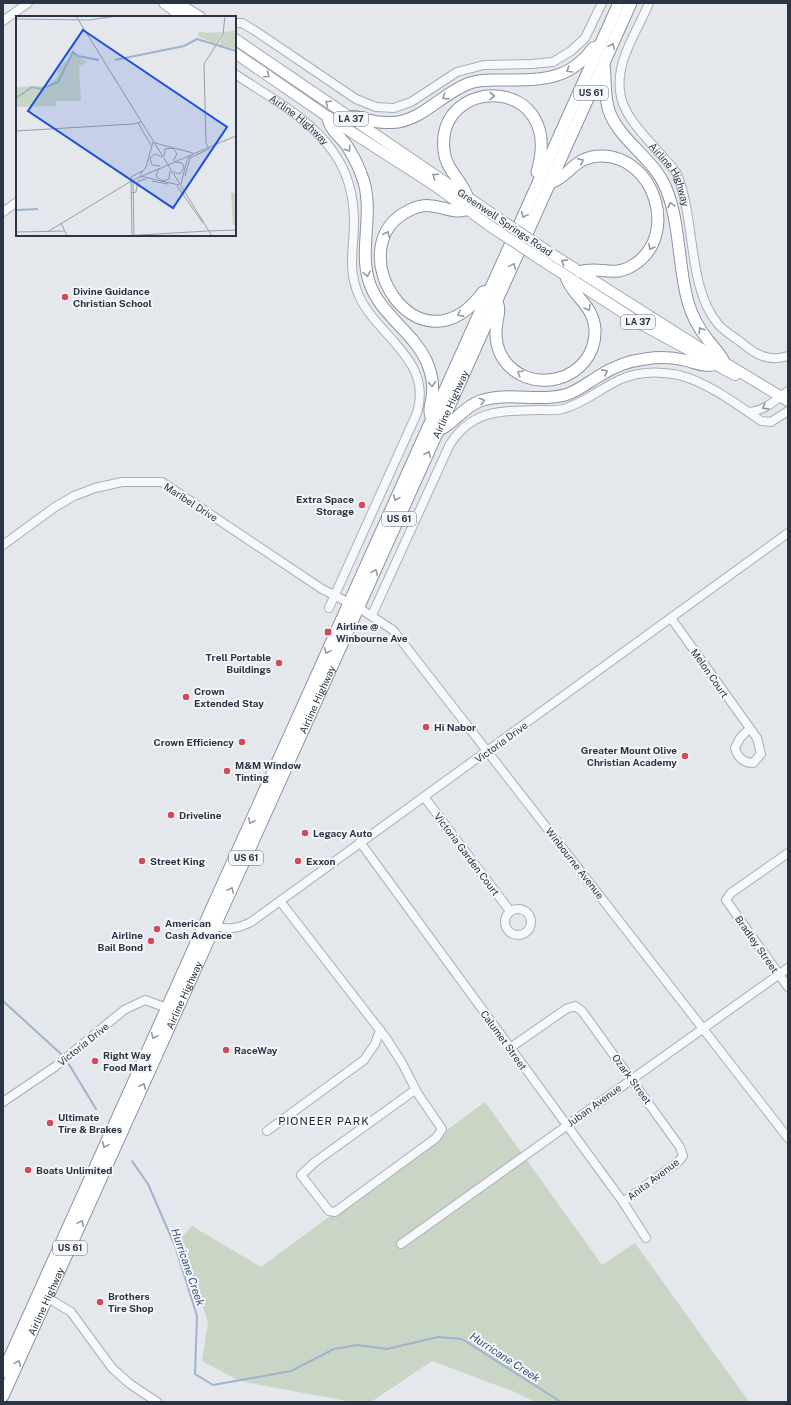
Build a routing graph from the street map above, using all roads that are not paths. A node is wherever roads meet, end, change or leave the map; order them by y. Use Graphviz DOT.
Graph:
graph roads {
  1 [pos="28,3"];
  2 [pos="164,3"];
  3 [pos="177,3"];
  4 [pos="602,3"];
  5 [pos="619,3"];
  6 [pos="631,3"];
  7 [pos="649,3"];
  8 [pos="182,16"];
  9 [pos="198,16"];
  10 [pos="3,22"];
  11 [pos="236,23"];
  12 [pos="236,40"];
  13 [pos="599,48"];
  14 [pos="236,54"];
  15 [pos="604,65"];
  16 [pos="236,75"];
  17 [pos="328,117"];
  18 [pos="348,117"];
  19 [pos="545,181"];
  20 [pos="468,198"];
  21 [pos="16,203"];
  22 [pos="466,210"];
  23 [pos="3,212"];
  24 [pos="580,272"];
  25 [pos="566,276"];
  26 [pos="489,291"];
  27 [pos="497,301"];
  28 [pos="788,356"];
  29 [pos="718,363"];
  30 [pos="785,396"];
  31 [pos="788,411"];
  32 [pos="749,412"];
  33 [pos="432,419"];
  34 [pos="439,430"];
  35 [pos="788,533"];
  36 [pos="3,545"];
  37 [pos="334,595"];
  38 [pos="349,602"];
  39 [pos="329,608"];
  40 [pos="359,608"];
  41 [pos="372,615"];
  42 [pos="671,618"];
  43 [pos="750,728"];
  44 [pos="489,751"];
  45 [pos="285,758"];
  46 [pos="424,798"];
  47 [pos="360,842"];
  48 [pos="788,853"];
  49 [pos="280,901"];
  50 [pos="510,911"];
  51 [pos="210,924"];
  52 [pos="788,968"];
  53 [pos="779,974"];
  54 [pos="788,987"];
  55 [pos="171,1011"];
  56 [pos="703,1028"];
  57 [pos="380,1030"];
  58 [pos="510,1048"];
  59 [pos="632,1078"];
  60 [pos="415,1090"];
  61 [pos="3,1102"];
  62 [pos="566,1126"];
  63 [pos="267,1131"];
  64 [pos="788,1138"];
  65 [pos="683,1156"];
  66 [pos="623,1202"];
  67 [pos="646,1238"];
  68 [pos="401,1244"];
  69 [pos="43,1295"];
  70 [pos="3,1372"];
  71 [pos="3,1396"];
  72 [pos="157,1402"];
  1 -- 10 [label="street"];
  2 -- 8 [label="main road"];
  3 -- 9 [label="main road"];
  4 -- 11 [label="street"];
  5 -- 13 [label="highway, Airline Highway / US 61"];
  15 -- 6 [label="highway, Airline Highway / US 61, one-way"];
  7 -- 28 [label="street, Airline Highway"];
  18 -- 12 [label="main road, Greenwell Springs Road / LA 37, one-way"];
  13 -- 18 [label="highway, one-way"];
  13 -- 19 [label="highway, Airline Highway / US 61"];
  14 -- 17 [label="main road, Greenwell Springs Road / LA 37, one-way"];
  15 -- 19 [label="highway, Airline Highway / US 61"];
  29 -- 15 [label="highway, one-way"];
  16 -- 37 [label="street, Airline Highway"];
  17 -- 22 [label="main road, Greenwell Springs Road / LA 37"];
  17 -- 33 [label="highway, one-way"];
  20 -- 18 [label="main road, Greenwell Springs Road / LA 37, one-way"];
  20 -- 19 [label="highway, one-way"];
  19 -- 24 [label="highway, one-way"];
  19 -- 26 [label="highway, Airline Highway / US 61, one-way"];
  27 -- 19 [label="highway, Airline Highway / US 61, one-way"];
  24 -- 20 [label="main road, Greenwell Springs Road / LA 37, one-way, bridge"];
  21 -- 23 [label="street"];
  22 -- 25 [label="main road, Greenwell Springs Road / LA 37, bridge"];
  26 -- 22 [label="highway, one-way"];
  24 -- 29 [label="main road, Greenwell Springs Road / LA 37"];
  25 -- 27 [label="highway, one-way"];
  25 -- 29 [label="main road, Greenwell Springs Road / LA 37"];
  26 -- 33 [label="highway, Airline Highway / US 61"];
  27 -- 34 [label="highway, Airline Highway / US 61"];
  29 -- 30 [label="main road, Greenwell Springs Road / LA 37"];
  34 -- 29 [label="highway, one-way"];
  30 -- 32 [label="street, one-way"];
  31 -- 32 [label="street"];
  32 -- 41 [label="street"];
  33 -- 38 [label="highway, Airline Highway / US 61, one-way"];
  40 -- 34 [label="highway, Airline Highway / US 61, one-way"];
  35 -- 42 [label="street, Victoria Drive"];
  36 -- 37 [label="street, Maribel Drive"];
  37 -- 38 [label="street, Maribel Drive"];
  37 -- 39 [label="street, Airline Highway"];
  38 -- 40 [label="street, Winbourne Avenue"];
  38 -- 45 [label="highway, Airline Highway / US 61, one-way"];
  40 -- 41 [label="street, Winbourne Avenue"];
  40 -- 45 [label="highway, Airline Highway / US 61"];
  41 -- 44 [label="street, Winbourne Avenue"];
  42 -- 43 [label="street, Melon Court"];
  42 -- 44 [label="street, Victoria Drive"];
  44 -- 46 [label="street, Victoria Drive"];
  44 -- 56 [label="street, Winbourne Avenue"];
  45 -- 51 [label="highway, Airline Highway / US 61"];
  46 -- 47 [label="street, Victoria Drive"];
  46 -- 50 [label="street, Victoria Garden Court"];
  47 -- 49 [label="street, Victoria Drive"];
  47 -- 58 [label="street, Calumet Street"];
  48 -- 53 [label="street, Bradley Street"];
  49 -- 51 [label="street, Victoria Drive"];
  49 -- 57 [label="street"];
  51 -- 55 [label="highway, Airline Highway / US 61"];
  52 -- 53 [label="street, Juban Avenue"];
  53 -- 54 [label="street, Bradley Street"];
  53 -- 56 [label="street, Juban Avenue"];
  55 -- 61 [label="street, Victoria Drive"];
  55 -- 69 [label="highway, Airline Highway / US 61"];
  56 -- 59 [label="street, Juban Avenue"];
  56 -- 64 [label="street, Winbourne Avenue"];
  57 -- 60 [label="street"];
  57 -- 63 [label="street"];
  58 -- 59 [label="street, Ozark Street"];
  58 -- 62 [label="street, Calumet Street"];
  59 -- 62 [label="street, Juban Avenue"];
  59 -- 65 [label="street, Ozark Street"];
  60 -- 60 [label="street"];
  62 -- 66 [label="street, Calumet Street"];
  62 -- 68 [label="street, Juban Avenue"];
  65 -- 66 [label="street, Anita Avenue"];
  66 -- 67 [label="street, Calumet Street"];
  69 -- 70 [label="highway, Airline Highway / US 61"];
  71 -- 69 [label="highway, Airline Highway / US 61, one-way"];
  69 -- 72 [label="street"];
}
